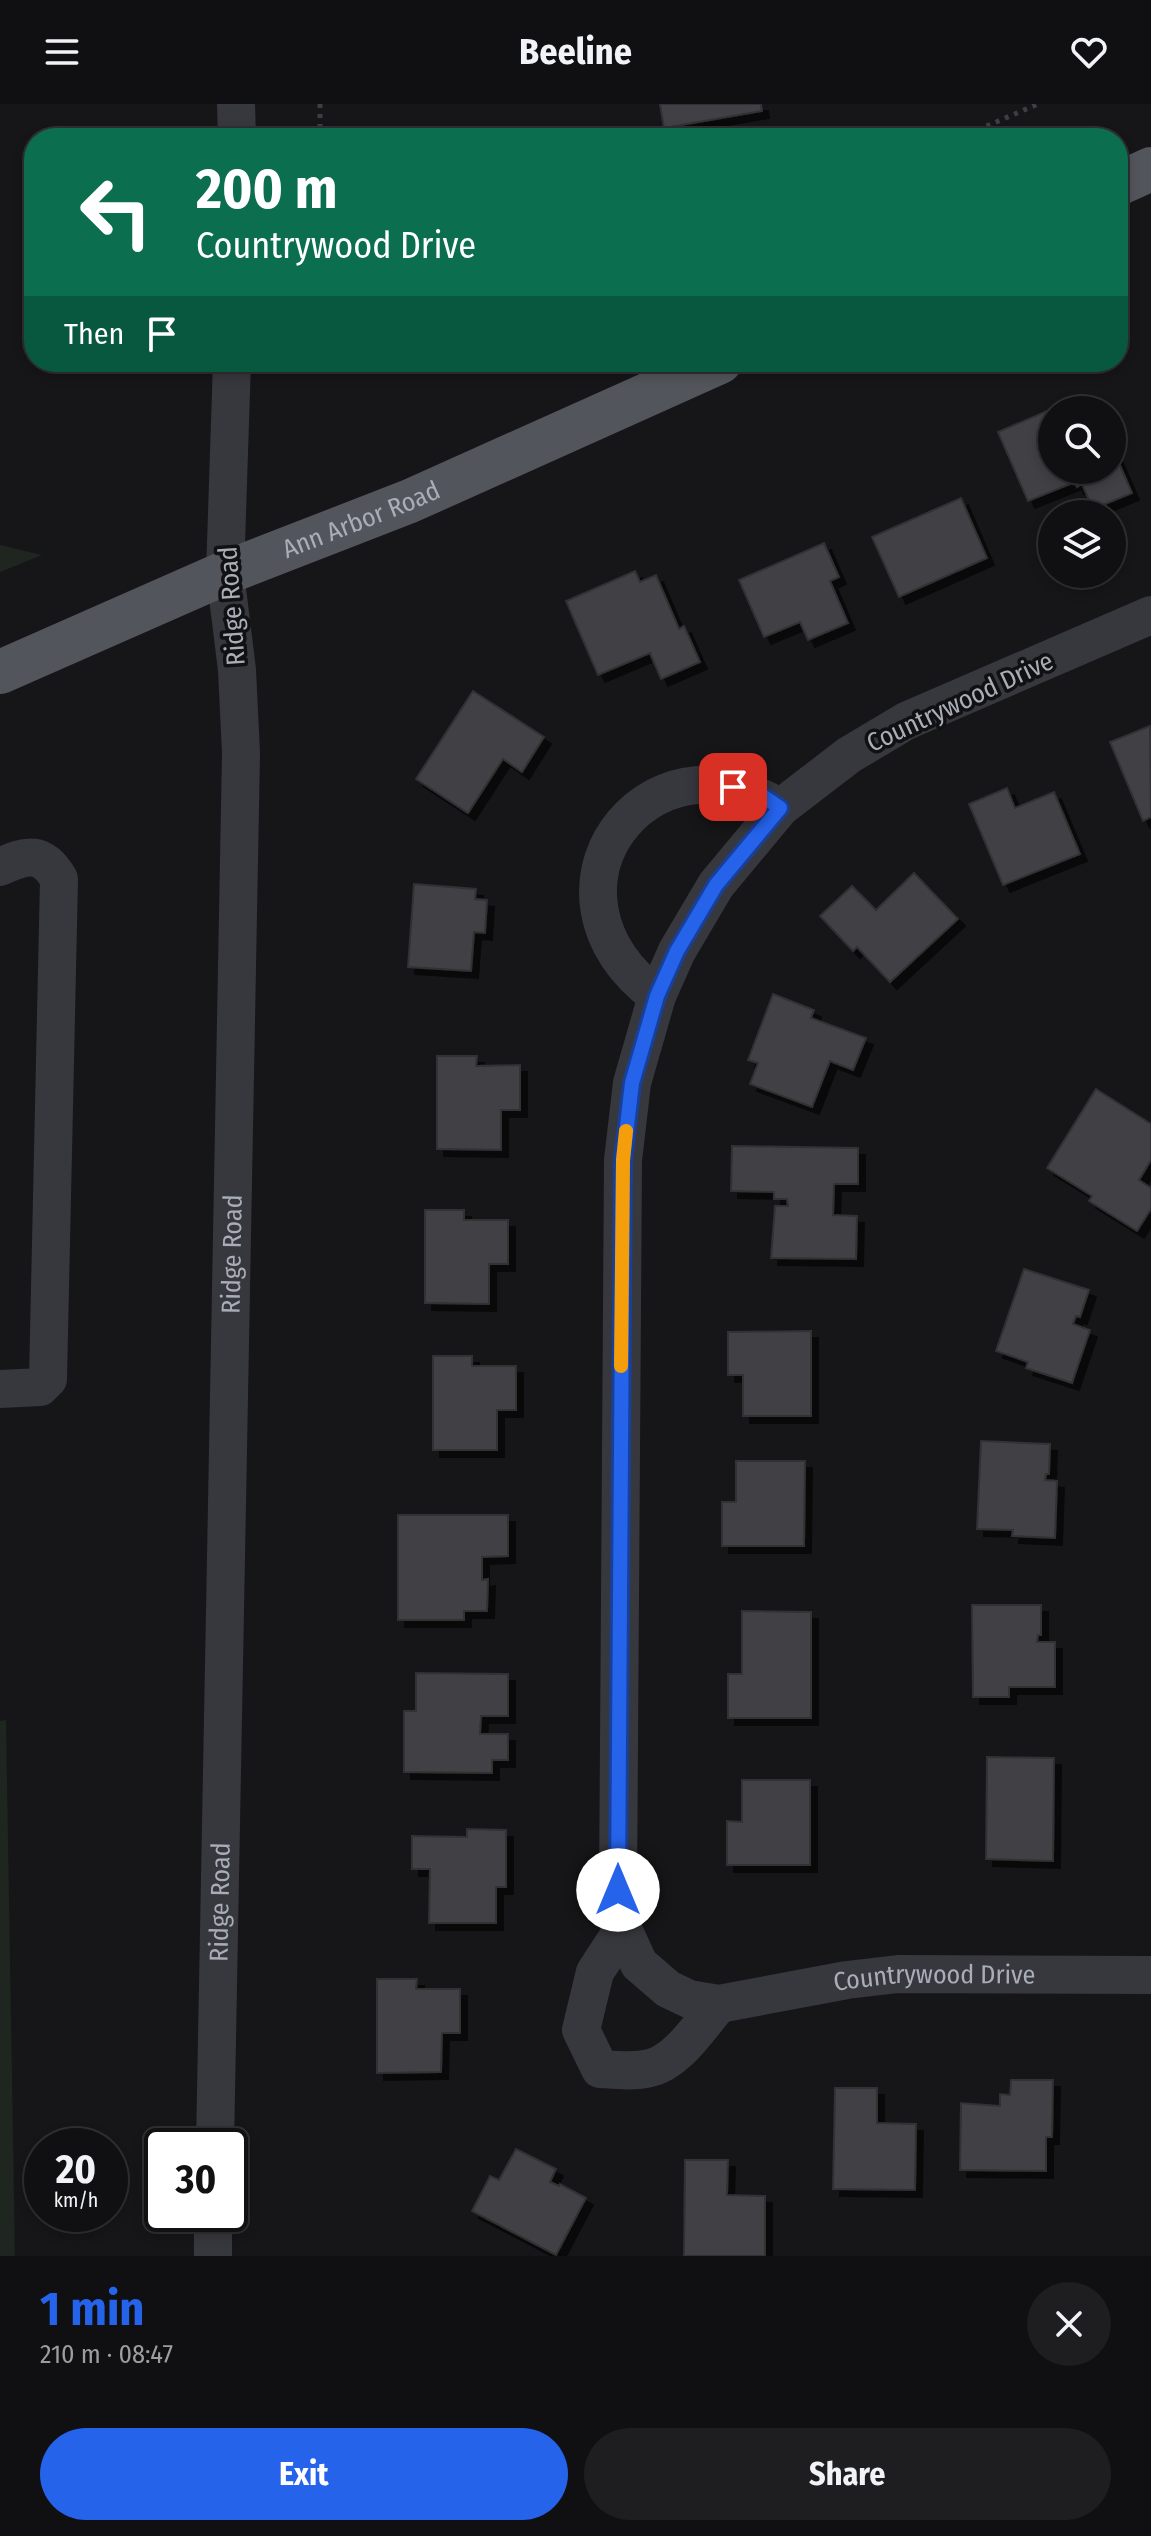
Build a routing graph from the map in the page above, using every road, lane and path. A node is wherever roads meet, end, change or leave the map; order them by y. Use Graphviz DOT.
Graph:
graph roads {
  1 [pos="236,104"];
  2 [pos="320,104"];
  3 [pos="1038,104"];
  4 [pos="237,128"];
  5 [pos="320,128"];
  6 [pos="982,128"];
  7 [pos="1151,169"];
  8 [pos="1128,179"];
  9 [pos="232,372"];
  10 [pos="698,372"];
  11 [pos="225,573"];
  12 [pos="1151,615"];
  13 [pos="0,672"];
  14 [pos="780,808"];
  15 [pos="0,867"];
  16 [pos="657,996"];
  17 [pos="0,1389"];
  18 [pos="623,1929"];
  19 [pos="1151,1975"];
  20 [pos="719,2004"];
  21 [pos="215,2128"];
  22 [pos="213,2232"];
  23 [pos="213,2256"];
  1 -- 4 [label="street"];
  2 -- 5 [label="path"];
  3 -- 6 [label="path"];
  7 -- 8 [label="main road"];
  9 -- 11 [label="street, Ridge Road"];
  10 -- 11 [label="main road, Ann Arbor Road"];
  11 -- 13 [label="main road, Ann Arbor Road"];
  11 -- 21 [label="street, Ridge Road"];
  12 -- 14 [label="street, Countrywood Drive"];
  14 -- 16 [label="street, Countrywood Drive"];
  14 -- 16 [label="street"];
  15 -- 17 [label="street"];
  16 -- 18 [label="street, Countrywood Drive"];
  18 -- 20 [label="street, Countrywood Drive"];
  18 -- 20 [label="street"];
  19 -- 20 [label="street, Countrywood Drive"];
  22 -- 23 [label="street"];
}
